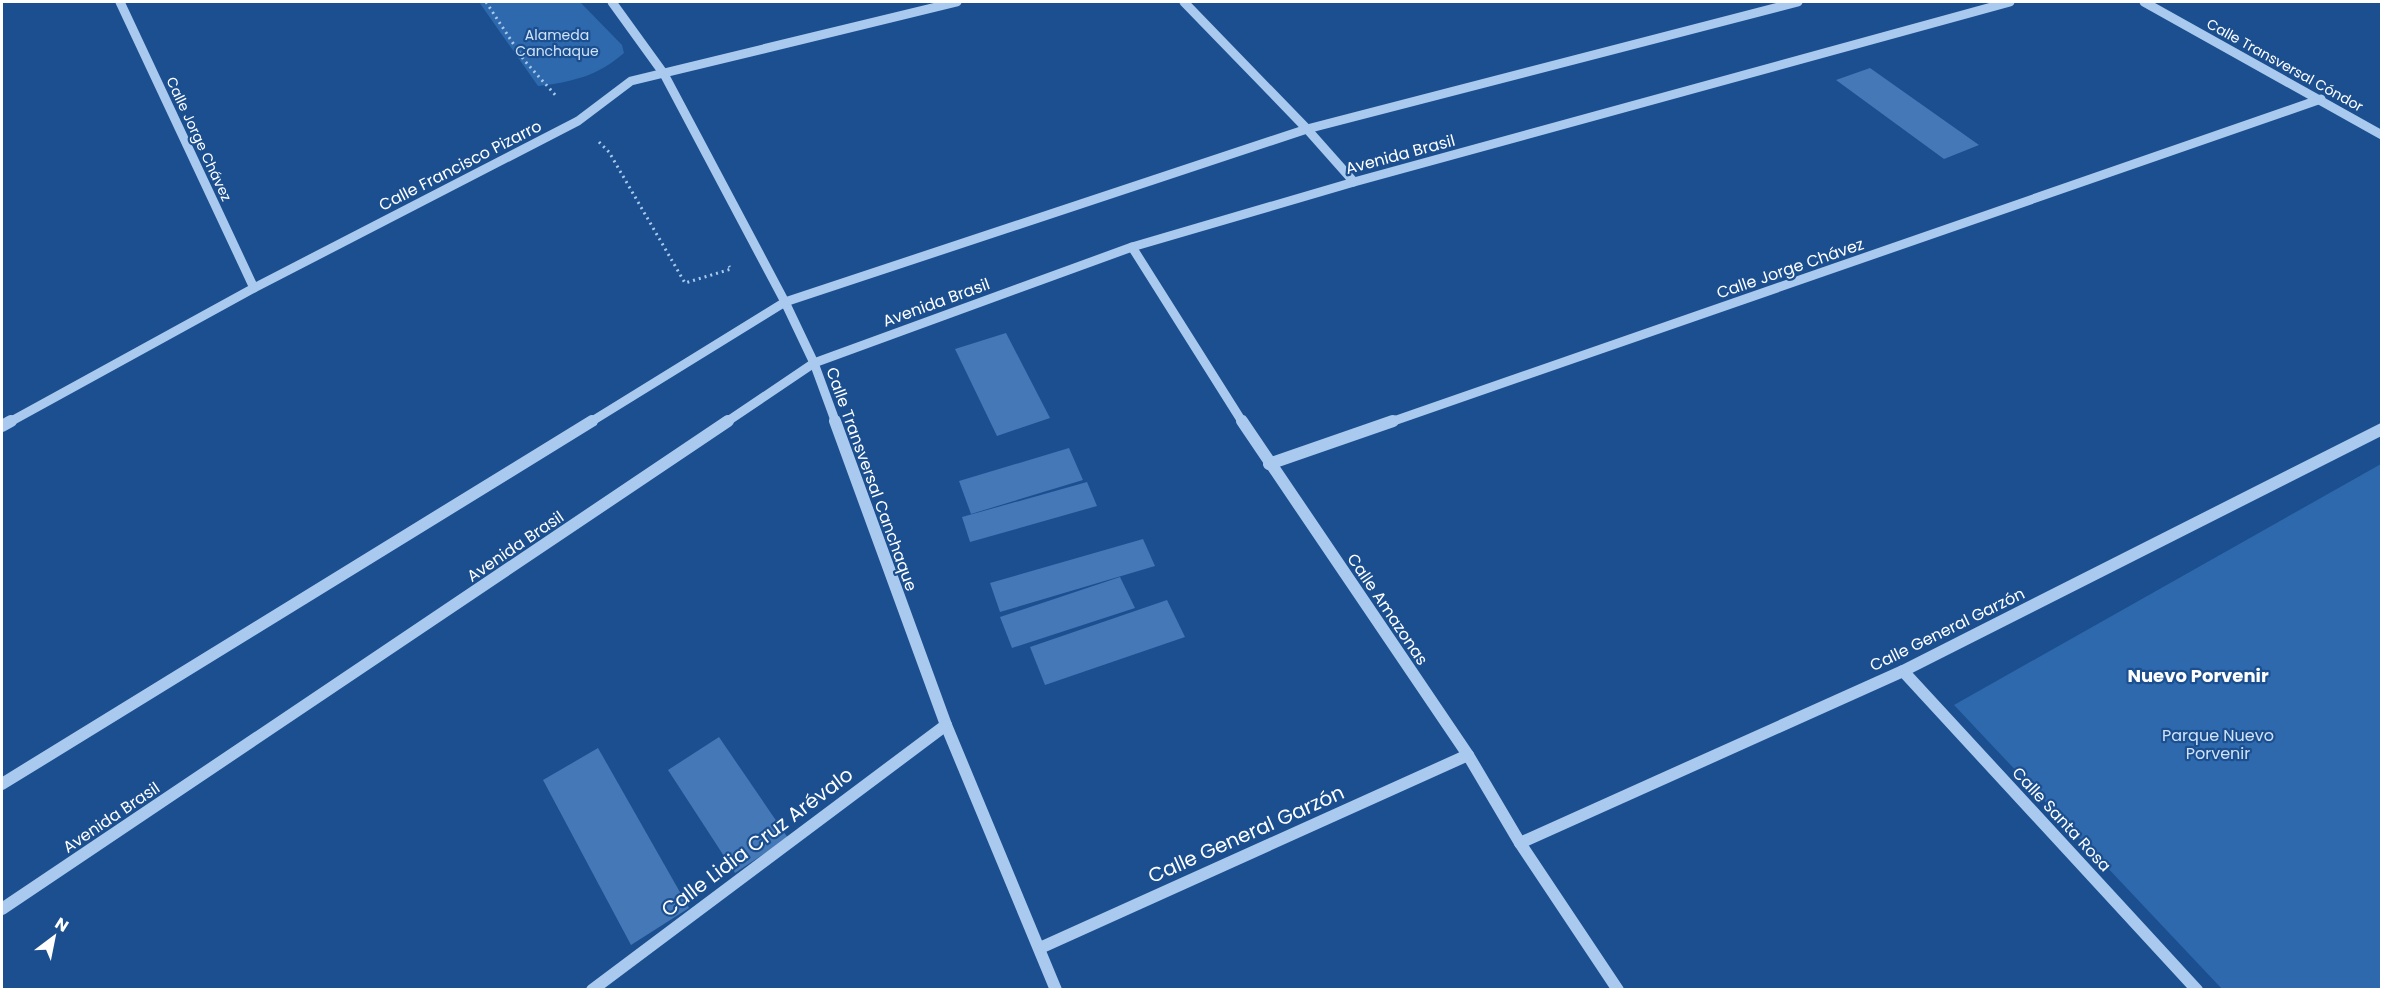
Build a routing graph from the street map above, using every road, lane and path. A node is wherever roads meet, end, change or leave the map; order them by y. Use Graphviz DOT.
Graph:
graph roads {
  1 [pos="120,2"];
  2 [pos="486,2"];
  3 [pos="612,2"];
  4 [pos="957,2"];
  5 [pos="1184,2"];
  6 [pos="1798,2"];
  7 [pos="2010,2"];
  8 [pos="2144,2"];
  9 [pos="664,74"];
  10 [pos="2321,99"];
  11 [pos="578,121"];
  12 [pos="2382,125"];
  13 [pos="1307,129"];
  14 [pos="2371,129"];
  15 [pos="2382,135"];
  16 [pos="1354,182"];
  17 [pos="1132,247"];
  18 [pos="726,260"];
  19 [pos="254,288"];
  20 [pos="785,302"];
  21 [pos="814,363"];
  22 [pos="2,426"];
  23 [pos="2382,429"];
  24 [pos="1269,464"];
  25 [pos="1903,671"];
  26 [pos="946,725"];
  27 [pos="1468,755"];
  28 [pos="2,784"];
  29 [pos="1520,843"];
  30 [pos="2,909"];
  31 [pos="1040,948"];
  32 [pos="592,990"];
  33 [pos="1056,990"];
  34 [pos="1618,990"];
  35 [pos="2197,990"];
  1 -- 19 [label="street, Calle Jorge Chávez"];
  2 -- 11 [label="path"];
  3 -- 9 [label="street, Calle Transversal Canchaque"];
  4 -- 9 [label="street, Calle Francisco Pizarro"];
  5 -- 13 [label="street"];
  6 -- 13 [label="street"];
  7 -- 16 [label="street, Avenida Brasil"];
  8 -- 10 [label="street, Calle Transversal Cóndor"];
  9 -- 11 [label="street, Calle Francisco Pizarro"];
  9 -- 20 [label="street, Calle Transversal Canchaque"];
  10 -- 14 [label="street, Calle Transversal Cóndor"];
  10 -- 24 [label="street, Calle Jorge Chávez"];
  11 -- 18 [label="path"];
  11 -- 19 [label="street, Calle Francisco Pizarro"];
  12 -- 14 [label="street"];
  13 -- 16 [label="street"];
  13 -- 20 [label="street"];
  14 -- 15 [label="street, Calle Transversal Cóndor"];
  16 -- 17 [label="street, Avenida Brasil"];
  17 -- 21 [label="street, Avenida Brasil"];
  17 -- 24 [label="street, Calle Amazonas"];
  19 -- 22 [label="street, Calle Francisco Pizarro"];
  20 -- 21 [label="street, Calle Transversal Canchaque"];
  20 -- 28 [label="street"];
  21 -- 26 [label="street, Calle Transversal Canchaque"];
  21 -- 30 [label="street, Avenida Brasil"];
  23 -- 25 [label="street, Calle General Garzón"];
  24 -- 27 [label="street, Calle Amazonas"];
  25 -- 29 [label="street, Calle General Garzón"];
  25 -- 35 [label="street, Calle Santa Rosa"];
  26 -- 31 [label="street, Calle Transversal Canchaque"];
  26 -- 32 [label="street, Calle Lidia Cruz Arévalo"];
  27 -- 29 [label="street, Calle Amazonas"];
  27 -- 31 [label="street, Calle General Garzón"];
  29 -- 34 [label="street, Calle Amazonas"];
  31 -- 33 [label="street, Calle Transversal Canchaque"];
}
